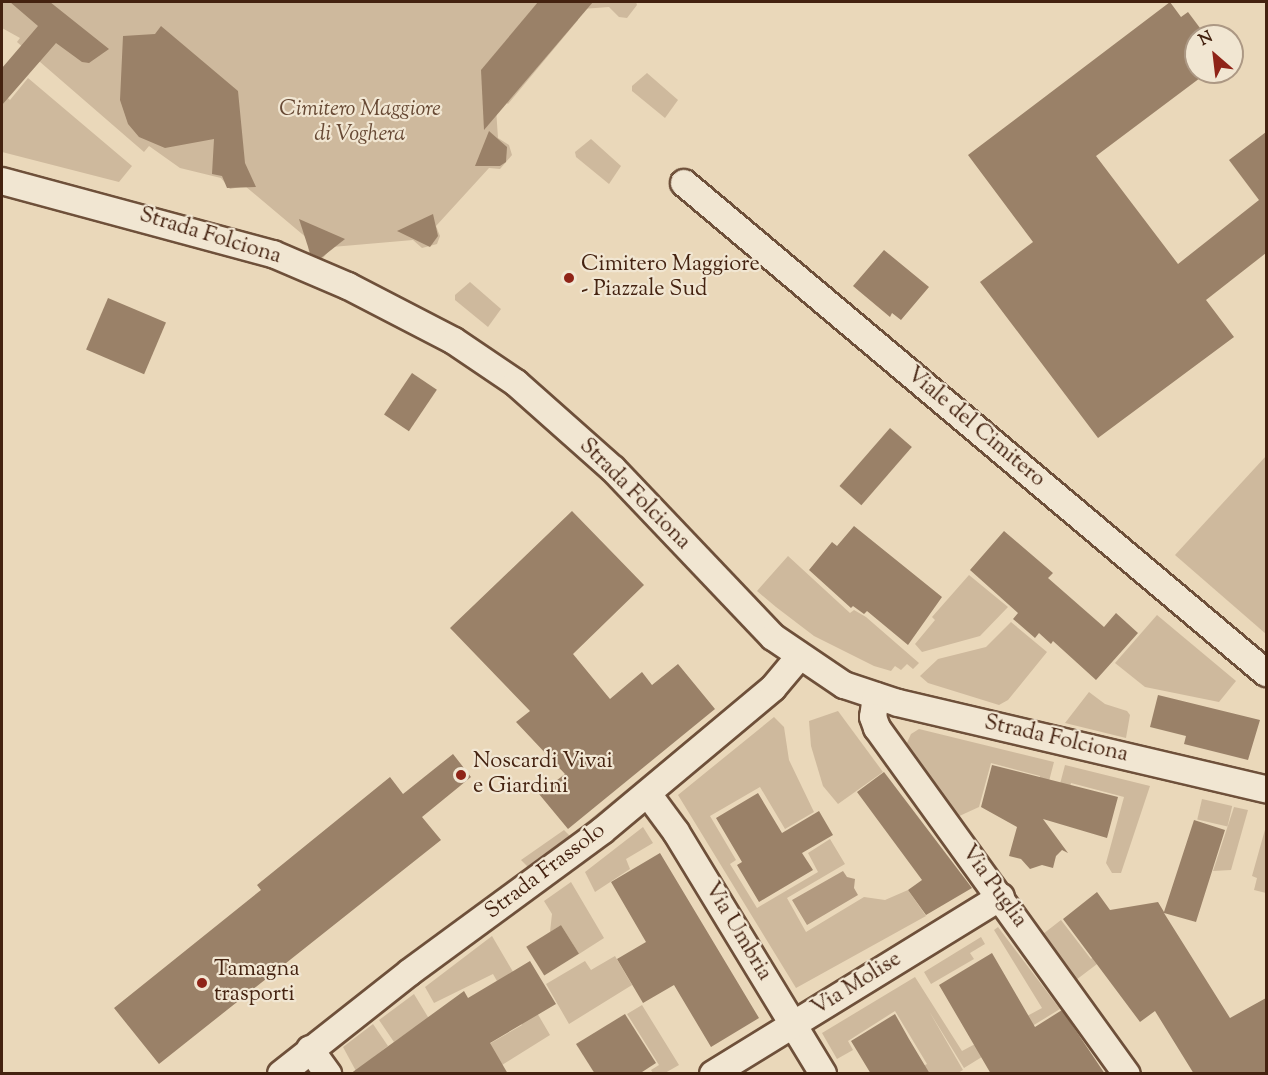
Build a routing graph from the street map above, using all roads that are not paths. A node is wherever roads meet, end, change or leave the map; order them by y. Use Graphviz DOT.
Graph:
graph roads {
  1 [pos="2,181"];
  2 [pos="684,183"];
  3 [pos="799,657"];
  4 [pos="1266,673"];
  5 [pos="876,696"];
  6 [pos="1266,789"];
  7 [pos="648,794"];
  8 [pos="1000,897"];
  9 [pos="793,1024"];
  10 [pos="310,1049"];
  11 [pos="282,1074"];
  12 [pos="328,1074"];
  13 [pos="713,1074"];
  14 [pos="823,1074"];
  15 [pos="1127,1074"];
  1 -- 3 [label="street, Strada Folciona"];
  2 -- 4 [label="street, Viale del Cimitero"];
  3 -- 5 [label="street, Strada Folciona"];
  3 -- 7 [label="street, Strada Frassolo"];
  5 -- 6 [label="street, Strada Folciona"];
  5 -- 8 [label="street, Via Puglia"];
  7 -- 9 [label="street, Via Umbria"];
  7 -- 10 [label="street, Strada Frassolo"];
  8 -- 9 [label="street, Via Molise"];
  8 -- 15 [label="street, Via Puglia"];
  9 -- 13 [label="street, Via Molise"];
  9 -- 14 [label="street, Via Umbria"];
  10 -- 11 [label="street, Strada Frassolo"];
  10 -- 12 [label="street"];
}
